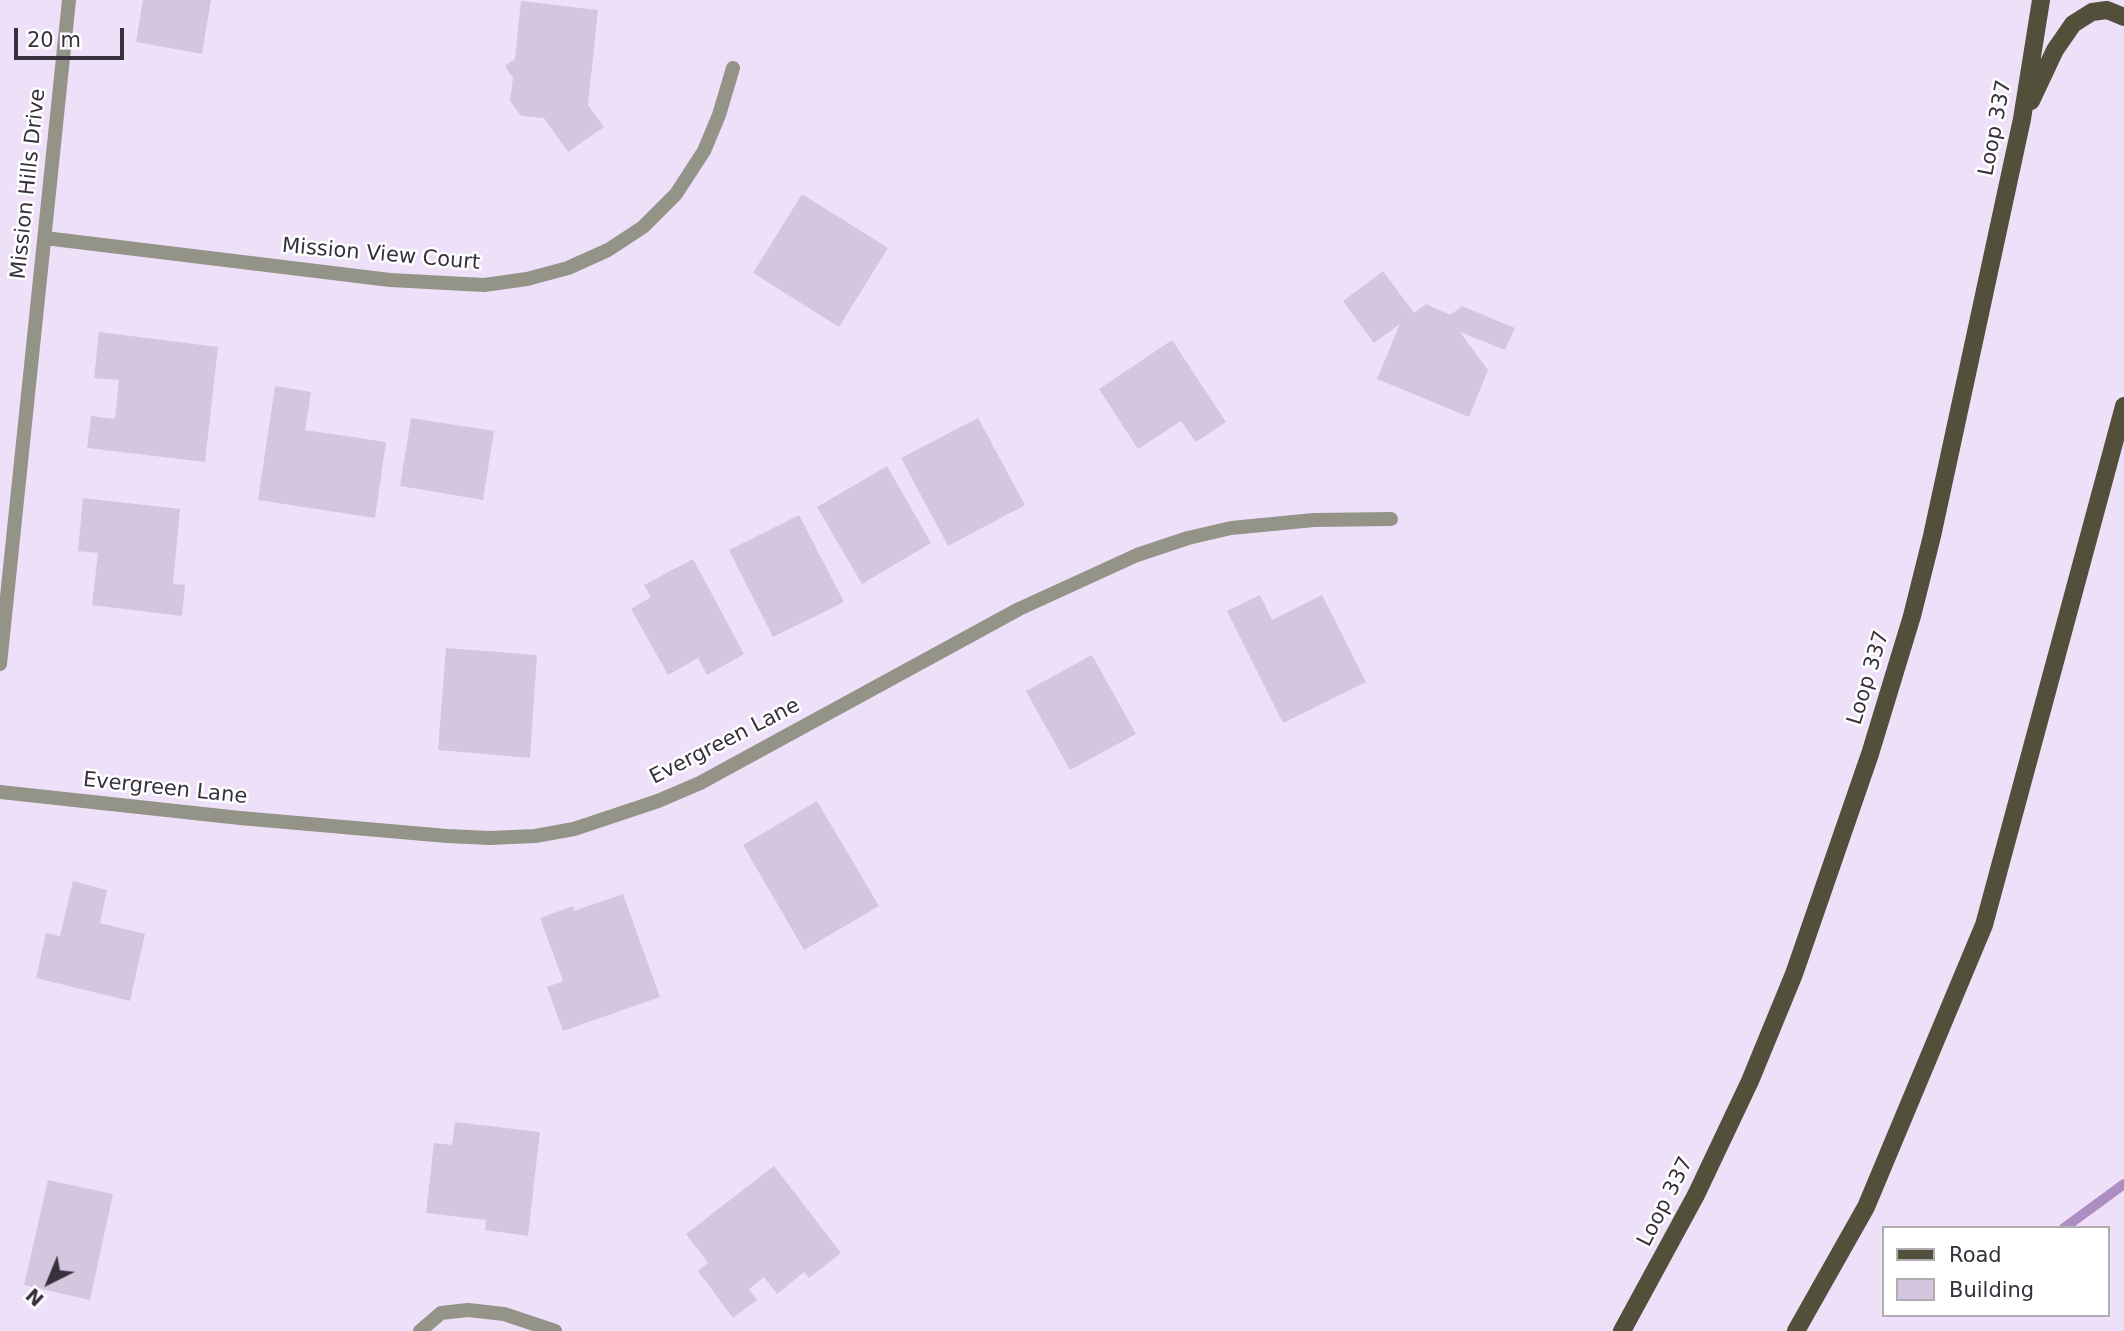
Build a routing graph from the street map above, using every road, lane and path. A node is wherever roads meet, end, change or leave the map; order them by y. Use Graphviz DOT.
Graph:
graph roads {
  1 [pos="69,0"];
  2 [pos="2041,0"];
  3 [pos="2124,17"];
  4 [pos="733,68"];
  5 [pos="2022,119"];
  6 [pos="45,238"];
  7 [pos="2124,406"];
  8 [pos="1391,519"];
  9 [pos="0,664"];
  10 [pos="0,792"];
  11 [pos="420,1331"];
  12 [pos="555,1331"];
  13 [pos="1622,1331"];
  14 [pos="1796,1331"];
  1 -- 6 [label="street, Mission Hills Drive"];
  2 -- 5 [label="main road, Loop 337"];
  3 -- 5 [label="main road"];
  4 -- 6 [label="street, Mission View Court"];
  5 -- 13 [label="main road, Loop 337"];
  6 -- 9 [label="street, Mission Hills Drive"];
  7 -- 14 [label="main road"];
  8 -- 10 [label="street, Evergreen Lane"];
  11 -- 12 [label="street"];
}
